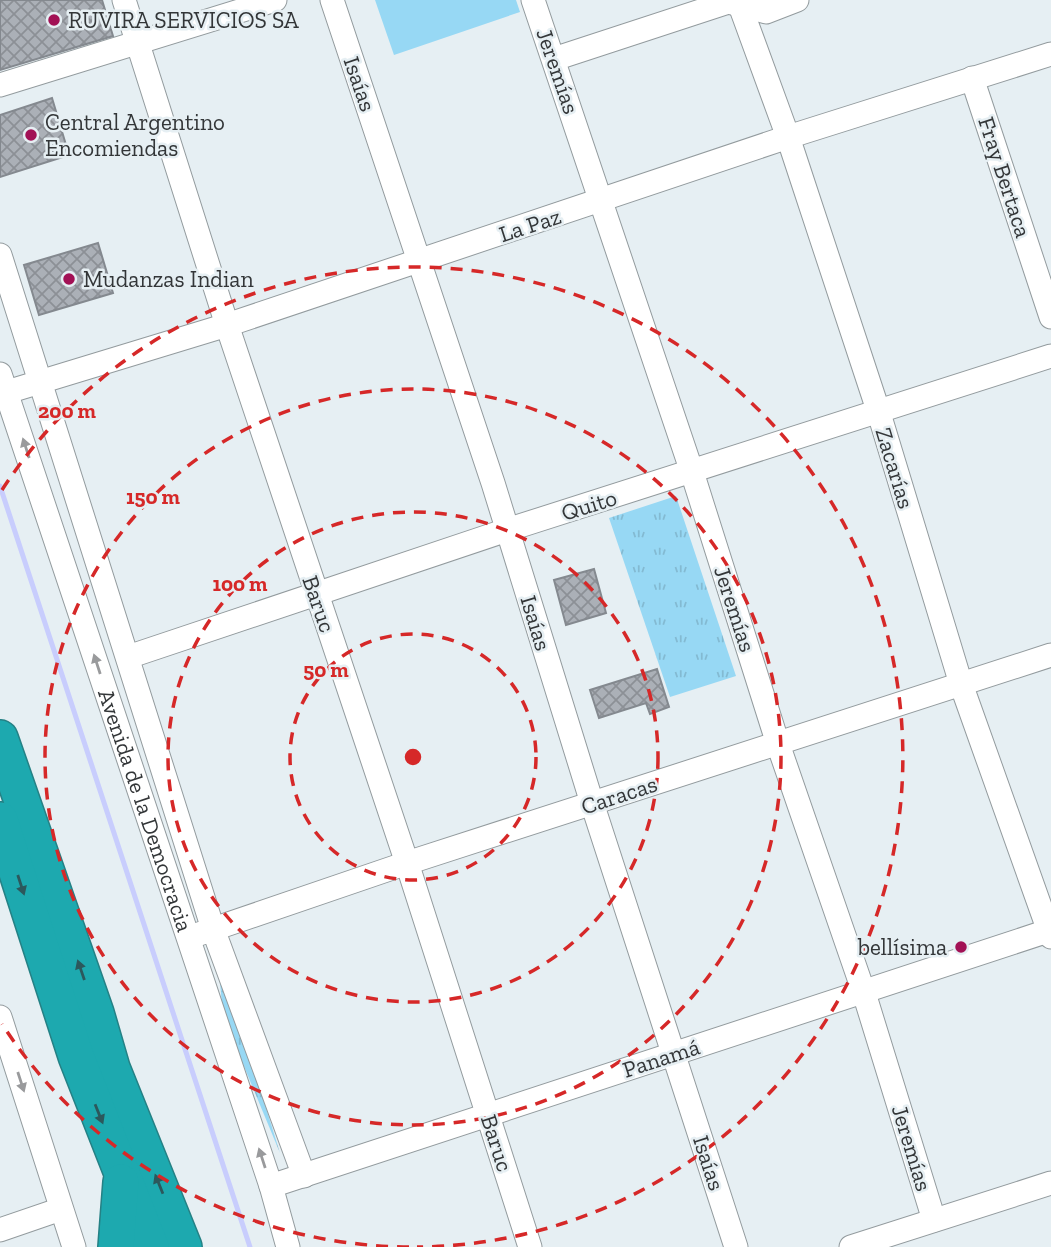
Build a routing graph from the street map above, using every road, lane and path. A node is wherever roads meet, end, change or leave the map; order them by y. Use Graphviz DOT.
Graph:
graph roads {
  1 [pos="124,0"];
  2 [pos="275,0"];
  3 [pos="332,0"];
  4 [pos="533,0"];
  5 [pos="797,0"];
  6 [pos="739,3"];
  7 [pos="138,43"];
  8 [pos="1051,54"];
  9 [pos="554,59"];
  10 [pos="972,78"];
  11 [pos="0,85"];
  12 [pos="788,137"];
  13 [pos="602,202"];
  14 [pos="0,255"];
  15 [pos="420,260"];
  16 [pos="1051,317"];
  17 [pos="228,325"];
  18 [pos="1051,356"];
  19 [pos="42,382"];
  20 [pos="4,383"];
  21 [pos="878,410"];
  22 [pos="692,472"];
  23 [pos="508,530"];
  24 [pos="316,596"];
  25 [pos="1051,655"];
  26 [pos="128,657"];
  27 [pos="961,684"];
  28 [pos="0,738"];
  29 [pos="778,744"];
  30 [pos="592,803"];
  31 [pos="0,820"];
  32 [pos="407,863"];
  33 [pos="213,929"];
  34 [pos="1050,933"];
  35 [pos="189,938"];
  36 [pos="864,993"];
  37 [pos="0,1017"];
  38 [pos="674,1054"];
  39 [pos="487,1113"];
  40 [pos="122,1171"];
  41 [pos="304,1176"];
  42 [pos="1051,1184"];
  43 [pos="271,1186"];
  44 [pos="61,1209"];
  45 [pos="934,1220"];
  46 [pos="0,1230"];
  47 [pos="74,1247"];
  48 [pos="116,1247"];
  49 [pos="151,1247"];
  50 [pos="184,1247"];
  51 [pos="288,1247"];
  52 [pos="530,1247"];
  53 [pos="736,1247"];
  54 [pos="851,1247"];
  1 -- 7 [label="street, Baruc"];
  2 -- 7 [label="street"];
  3 -- 15 [label="street, Isaías"];
  4 -- 9 [label="street, Jeremías"];
  5 -- 6 [label="street"];
  6 -- 9 [label="street"];
  6 -- 12 [label="street, Zacarías"];
  7 -- 11 [label="street"];
  7 -- 17 [label="street, Baruc"];
  8 -- 10 [label="street, La Paz"];
  9 -- 13 [label="street, Jeremías"];
  10 -- 12 [label="street, La Paz"];
  10 -- 16 [label="street, Fray Bertaca"];
  12 -- 13 [label="street, La Paz"];
  12 -- 21 [label="street, Zacarías"];
  13 -- 15 [label="street, La Paz"];
  13 -- 22 [label="street, Jeremías"];
  14 -- 19 [label="street"];
  15 -- 17 [label="street, La Paz"];
  15 -- 23 [label="street, Isaías"];
  17 -- 19 [label="street, La Paz"];
  17 -- 24 [label="street, Baruc"];
  18 -- 21 [label="street, Quito"];
  19 -- 20 [label="street, La Paz"];
  19 -- 26 [label="street"];
  35 -- 20 [label="street, Avenida de la Democracia, one-way"];
  21 -- 22 [label="street, Quito"];
  21 -- 27 [label="street, Zacarías"];
  22 -- 23 [label="street, Quito"];
  22 -- 29 [label="street, Jeremías"];
  23 -- 24 [label="street, Quito"];
  23 -- 30 [label="street, Isaías"];
  24 -- 26 [label="street, Quito"];
  24 -- 32 [label="street, Baruc"];
  25 -- 27 [label="street, Caracas"];
  26 -- 33 [label="street"];
  27 -- 29 [label="street, Caracas"];
  27 -- 34 [label="street, Zacarías"];
  50 -- 28 [label="highway, one-way"];
  29 -- 30 [label="street, Caracas"];
  29 -- 36 [label="street, Jeremías"];
  30 -- 32 [label="street, Caracas"];
  30 -- 38 [label="street, Isaías"];
  31 -- 40 [label="highway, one-way"];
  32 -- 33 [label="street, Caracas"];
  32 -- 39 [label="street, Baruc"];
  33 -- 35 [label="street, Caracas"];
  33 -- 41 [label="street"];
  34 -- 36 [label="street, Panamá"];
  43 -- 35 [label="street, Avenida de la Democracia, one-way"];
  36 -- 38 [label="street, Panamá"];
  36 -- 45 [label="street, Jeremías"];
  37 -- 44 [label="street, one-way"];
  38 -- 39 [label="street, Panamá"];
  38 -- 53 [label="street, Isaías"];
  39 -- 41 [label="street, Panamá"];
  39 -- 52 [label="street, Baruc"];
  40 -- 48 [label="highway"];
  40 -- 49 [label="highway"];
  41 -- 43 [label="street, Panamá"];
  42 -- 45 [label="street"];
  43 -- 51 [label="street, Avenida de la Democracia"];
  44 -- 46 [label="street"];
  44 -- 47 [label="street"];
  45 -- 54 [label="street"];
}
